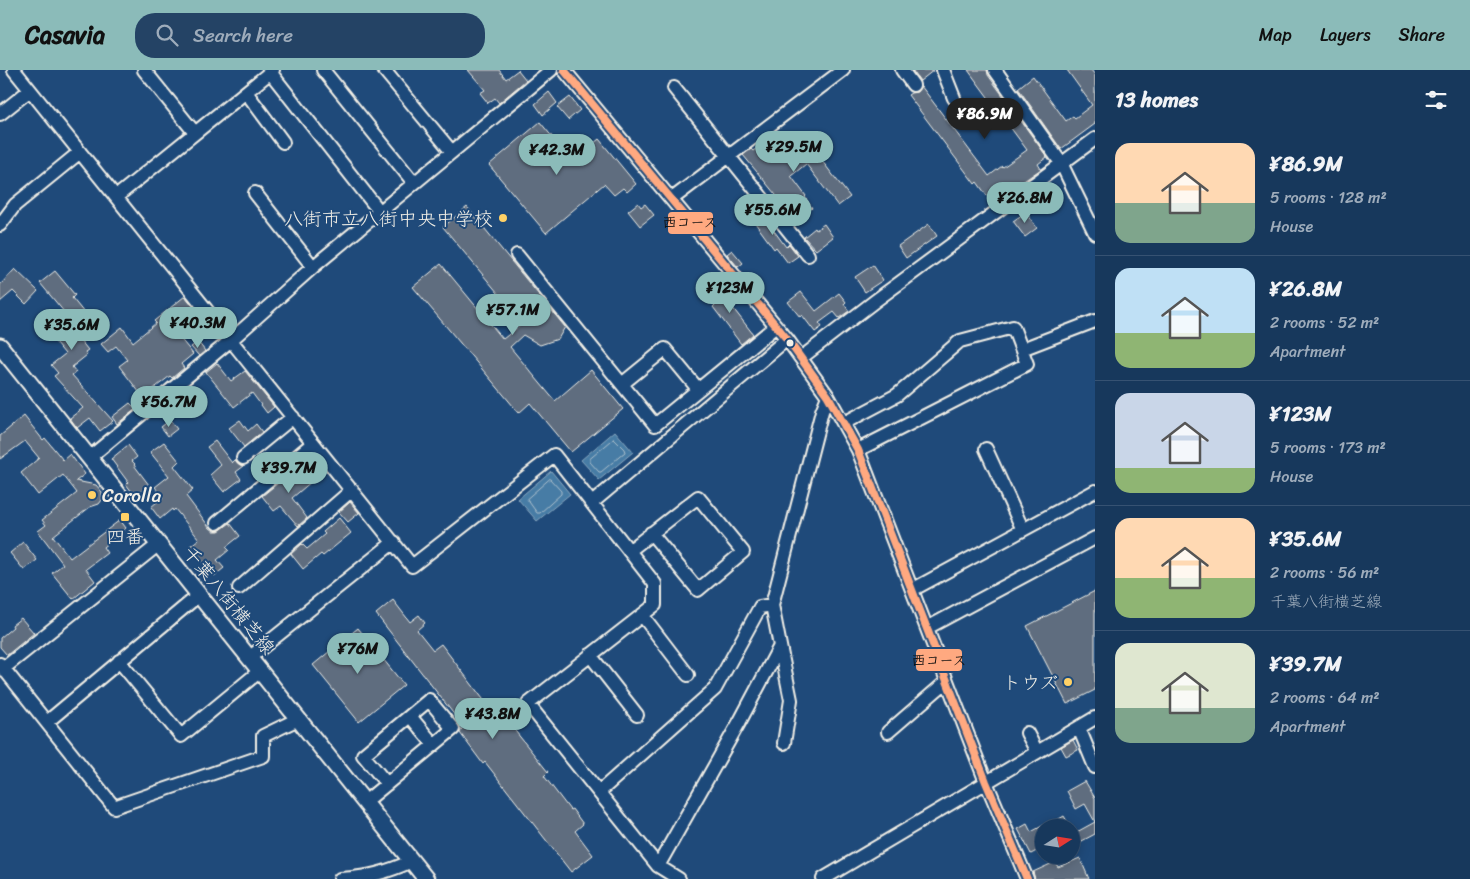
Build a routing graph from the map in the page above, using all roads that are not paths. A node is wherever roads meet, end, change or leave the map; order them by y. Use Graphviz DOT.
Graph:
graph roads {
  1 [pos="14,70"];
  2 [pos="144,70"];
  3 [pos="323,70"];
  4 [pos="384,70"];
  5 [pos="550,70"];
  6 [pos="564,70"];
  7 [pos="843,70"];
  8 [pos="902,70"];
  9 [pos="943,70"];
  10 [pos="995,70"];
  11 [pos="266,72"];
  12 [pos="913,85"];
  13 [pos="674,88"];
  14 [pos="30,90"];
  15 [pos="246,92"];
  16 [pos="954,98"];
  17 [pos="0,114"];
  18 [pos="196,133"];
  19 [pos="1095,139"];
  20 [pos="283,142"];
  21 [pos="80,152"];
  22 [pos="452,152"];
  23 [pos="730,156"];
  24 [pos="1061,163"];
  25 [pos="414,183"];
  26 [pos="255,193"];
  27 [pos="116,197"];
  28 [pos="672,199"];
  29 [pos="380,212"];
  30 [pos="0,225"];
  31 [pos="1095,233"];
  32 [pos="517,254"];
  33 [pos="808,255"];
  34 [pos="313,267"];
  35 [pos="1095,321"];
  36 [pos="776,326"];
  37 [pos="787,339"];
  38 [pos="231,340"];
  39 [pos="0,346"];
  40 [pos="1022,349"];
  41 [pos="801,358"];
  42 [pos="622,384"];
  43 [pos="698,389"];
  44 [pos="828,396"];
  45 [pos="293,417"];
  46 [pos="844,423"];
  47 [pos="313,443"];
  48 [pos="986,449"];
  49 [pos="858,450"];
  50 [pos="89,458"];
  51 [pos="243,458"];
  52 [pos="352,490"];
  53 [pos="1095,491"];
  54 [pos="592,503"];
  55 [pos="217,523"];
  56 [pos="1023,530"];
  57 [pos="652,533"];
  58 [pos="1095,538"];
  59 [pos="394,542"];
  60 [pos="158,544"];
  61 [pos="629,551"];
  62 [pos="239,588"];
  63 [pos="912,590"];
  64 [pos="199,595"];
  65 [pos="772,605"];
  66 [pos="642,615"];
  67 [pos="927,628"];
  68 [pos="780,646"];
  69 [pos="590,655"];
  70 [pos="249,658"];
  71 [pos="119,661"];
  72 [pos="2,666"];
  73 [pos="260,671"];
  74 [pos="688,675"];
  75 [pos="948,676"];
  76 [pos="637,715"];
  77 [pos="410,716"];
  78 [pos="298,718"];
  79 [pos="1095,718"];
  80 [pos="47,722"];
  81 [pos="1079,728"];
  82 [pos="888,732"];
  83 [pos="1028,733"];
  84 [pos="784,743"];
  85 [pos="434,745"];
  86 [pos="1037,752"];
  87 [pos="1095,767"];
  88 [pos="986,782"];
  89 [pos="386,784"];
  90 [pos="599,792"];
  91 [pos="365,802"];
  92 [pos="412,861"];
  93 [pos="658,866"];
  94 [pos="829,877"];
  95 [pos="340,879"];
  96 [pos="426,879"];
  97 [pos="679,879"];
  98 [pos="1027,879"];
  1 -- 14 [label="street"];
  2 -- 18 [label="street"];
  3 -- 25 [label="street"];
  4 -- 22 [label="street"];
  5 -- 22 [label="street"];
  6 -- 28 [label="street"];
  7 -- 23 [label="street"];
  8 -- 12 [label="street"];
  9 -- 16 [label="street"];
  10 -- 24 [label="street"];
  11 -- 15 [label="street"];
  11 -- 29 [label="street"];
  13 -- 23 [label="street"];
  14 -- 17 [label="street"];
  14 -- 21 [label="street"];
  15 -- 18 [label="street"];
  15 -- 20 [label="street"];
  18 -- 27 [label="street"];
  19 -- 24 [label="street"];
  21 -- 27 [label="street"];
  21 -- 30 [label="street"];
  22 -- 25 [label="street"];
  23 -- 28 [label="street"];
  23 -- 33 [label="street"];
  24 -- 31 [label="street"];
  24 -- 41 [label="street"];
  25 -- 29 [label="street"];
  26 -- 34 [label="street"];
  27 -- 38 [label="street"];
  28 -- 36 [label="street"];
  29 -- 34 [label="street"];
  32 -- 42 [label="street"];
  34 -- 38 [label="street"];
  35 -- 40 [label="street"];
  36 -- 37 [label="street"];
  36 -- 43 [label="street"];
  37 -- 41 [label="street"];
  37 -- 54 [label="street"];
  38 -- 45 [label="street"];
  38 -- 50 [label="street"];
  39 -- 50 [label="main road, 千葉八街横芝線"];
  40 -- 46 [label="street"];
  40 -- 49 [label="street"];
  41 -- 44 [label="street"];
  42 -- 43 [label="street"];
  42 -- 43 [label="street"];
  44 -- 46 [label="street"];
  44 -- 65 [label="street"];
  45 -- 47 [label="street"];
  45 -- 51 [label="street"];
  46 -- 49 [label="street"];
  47 -- 52 [label="street"];
  47 -- 55 [label="street"];
  48 -- 56 [label="street"];
  49 -- 63 [label="street"];
  50 -- 60 [label="main road, 千葉八街横芝線"];
  52 -- 59 [label="street"];
  52 -- 62 [label="street"];
  53 -- 56 [label="street"];
  54 -- 59 [label="street"];
  54 -- 61 [label="street"];
  56 -- 63 [label="street"];
  57 -- 57 [label="street"];
  57 -- 61 [label="street"];
  58 -- 67 [label="street"];
  59 -- 70 [label="street"];
  60 -- 64 [label="main road, 千葉八街横芝線"];
  60 -- 72 [label="street"];
  61 -- 66 [label="street"];
  63 -- 67 [label="street"];
  64 -- 70 [label="main road, 千葉八街横芝線"];
  64 -- 71 [label="street"];
  65 -- 68 [label="street"];
  65 -- 90 [label="street"];
  66 -- 69 [label="street"];
  66 -- 74 [label="street"];
  67 -- 75 [label="street"];
  68 -- 84 [label="street"];
  68 -- 93 [label="street"];
  69 -- 76 [label="street"];
  69 -- 90 [label="street"];
  70 -- 73 [label="main road, 千葉八街横芝線"];
  71 -- 73 [label="street"];
  71 -- 80 [label="street"];
  72 -- 80 [label="street"];
  73 -- 78 [label="main road, 千葉八街横芝線"];
  75 -- 82 [label="street"];
  75 -- 88 [label="street"];
  77 -- 85 [label="street"];
  77 -- 85 [label="street"];
  77 -- 89 [label="street"];
  78 -- 80 [label="street"];
  78 -- 91 [label="main road, 千葉八街横芝線"];
  79 -- 81 [label="street"];
  81 -- 86 [label="street"];
  81 -- 87 [label="street"];
  83 -- 86 [label="street"];
  85 -- 89 [label="street"];
  86 -- 88 [label="street"];
  88 -- 94 [label="street"];
  88 -- 98 [label="street"];
  89 -- 91 [label="street"];
  90 -- 93 [label="street"];
  91 -- 92 [label="main road, 千葉八街横芝線"];
  92 -- 95 [label="street"];
  92 -- 96 [label="main road, 千葉八街横芝線"];
  93 -- 97 [label="street"];
}
